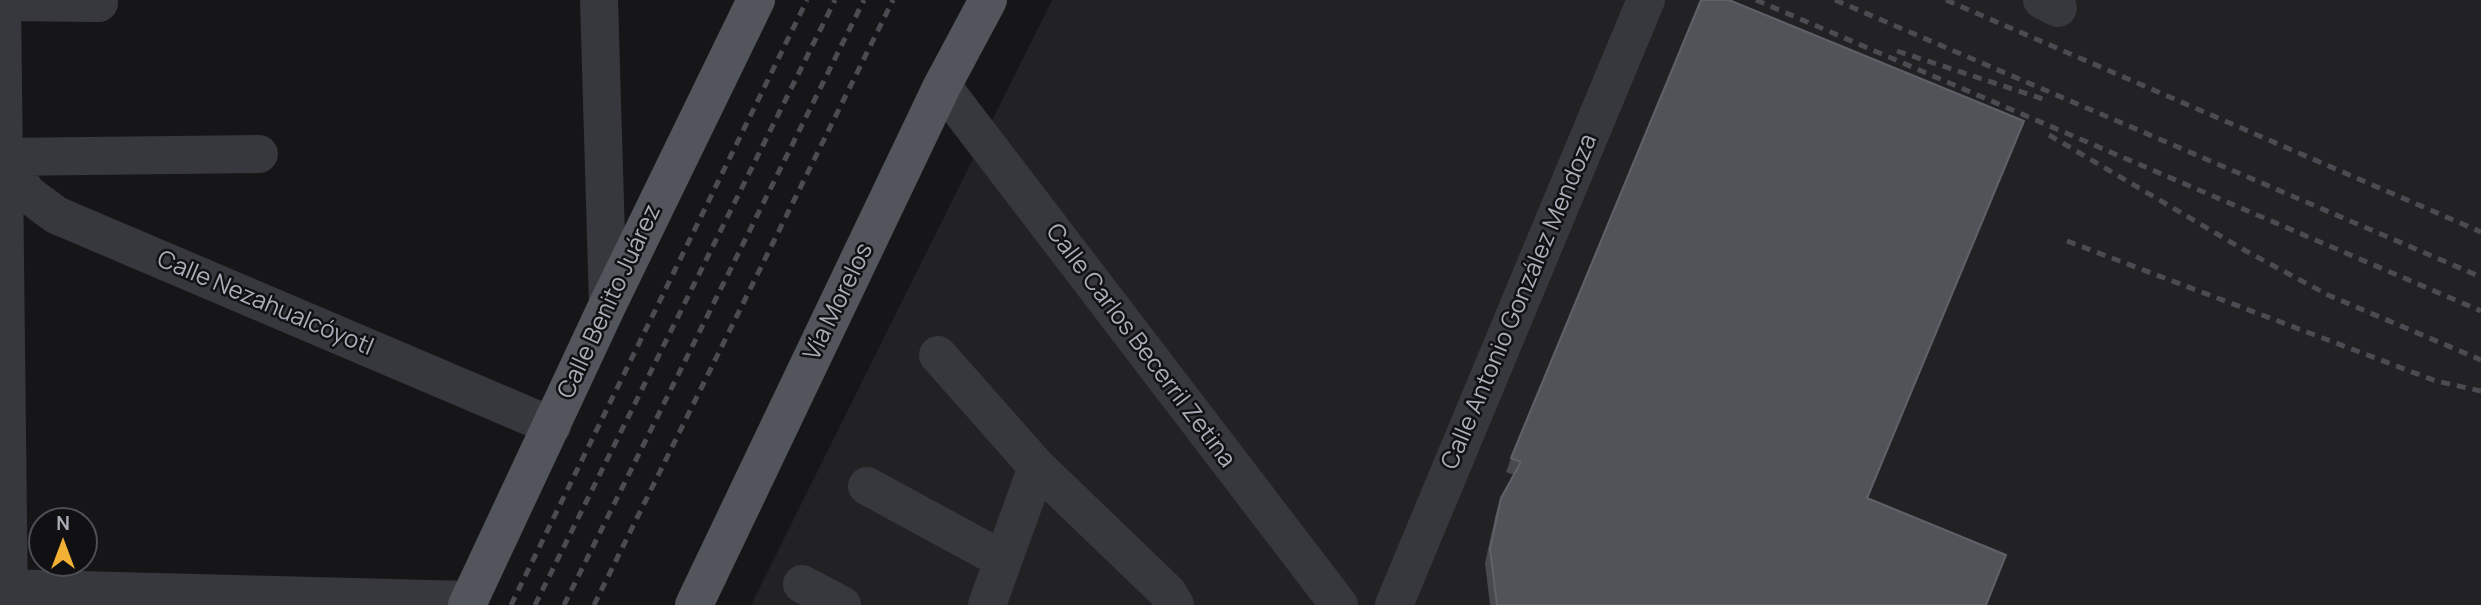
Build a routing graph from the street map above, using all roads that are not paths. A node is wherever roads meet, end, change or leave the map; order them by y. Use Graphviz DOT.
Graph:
graph roads {
  1 [pos="599,0"];
  2 [pos="756,0"];
  3 [pos="988,0"];
  4 [pos="1646,0"];
  5 [pos="2,1"];
  6 [pos="99,3"];
  7 [pos="942,86"];
  8 [pos="259,154"];
  9 [pos="1,156"];
  10 [pos="608,304"];
  11 [pos="938,355"];
  12 [pos="552,426"];
  13 [pos="1037,467"];
  14 [pos="867,486"];
  15 [pos="1003,559"];
  16 [pos="803,584"];
  17 [pos="6,594"];
  18 [pos="468,602"];
  19 [pos="694,605"];
  20 [pos="842,605"];
  21 [pos="987,605"];
  22 [pos="1175,605"];
  23 [pos="1339,605"];
  24 [pos="1394,605"];
  1 -- 10 [label="street"];
  2 -- 10 [label="main road, Calle Benito Juárez"];
  3 -- 7 [label="main road, Vía Morelos"];
  4 -- 24 [label="street, Calle Antonio González Mendoza"];
  5 -- 6 [label="street"];
  5 -- 9 [label="street"];
  7 -- 19 [label="main road, Vía Morelos"];
  7 -- 23 [label="street, Calle Carlos Becerril Zetina"];
  8 -- 9 [label="street"];
  9 -- 12 [label="street, Calle Nezahualcóyotl"];
  9 -- 17 [label="street"];
  10 -- 12 [label="main road, Calle Benito Juárez"];
  11 -- 13 [label="street"];
  12 -- 18 [label="main road, Calle Benito Juárez"];
  13 -- 15 [label="street"];
  13 -- 22 [label="street"];
  14 -- 15 [label="street"];
  15 -- 21 [label="street"];
  16 -- 20 [label="street"];
  17 -- 18 [label="street"];
}
